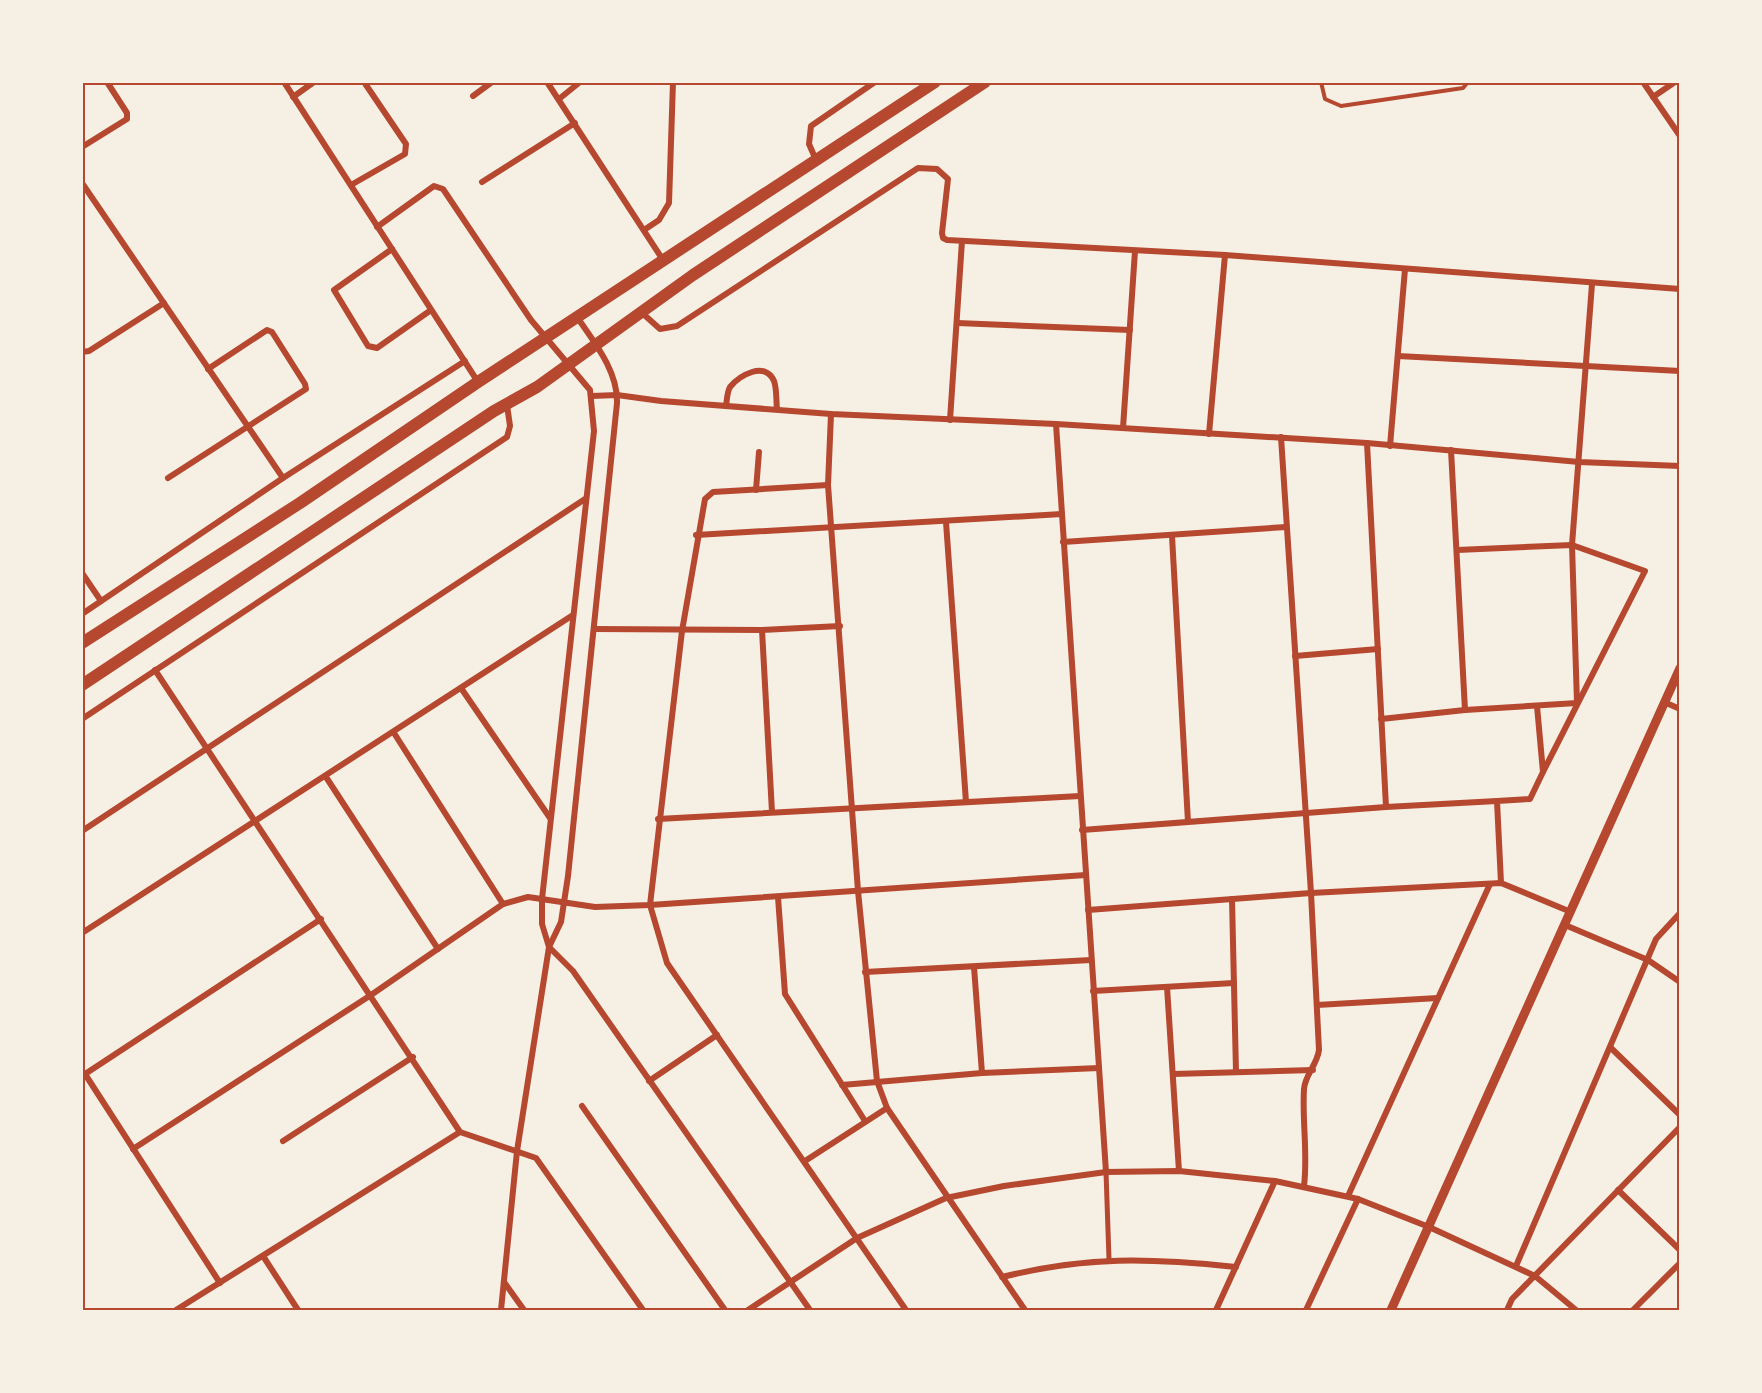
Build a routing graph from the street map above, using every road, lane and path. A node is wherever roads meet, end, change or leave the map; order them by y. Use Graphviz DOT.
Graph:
graph roads {
  1 [pos="107,82"];
  2 [pos="284,82"];
  3 [pos="314,82"];
  4 [pos="364,82"];
  5 [pos="492,82"];
  6 [pos="548,82"];
  7 [pos="580,82"];
  8 [pos="673,82"];
  9 [pos="875,82"];
  10 [pos="935,82"];
  11 [pos="985,82"];
  12 [pos="1321,82"];
  13 [pos="1468,82"];
  14 [pos="1643,82"];
  15 [pos="1675,82"];
  16 [pos="472,96"];
  17 [pos="293,97"];
  18 [pos="1653,97"];
  19 [pos="559,99"];
  20 [pos="574,123"];
  21 [pos="1680,136"];
  22 [pos="82,147"];
  23 [pos="816,160"];
  24 [pos="483,182"];
  25 [pos="82,183"];
  26 [pos="351,185"];
  27 [pos="377,227"];
  28 [pos="644,230"];
  29 [pos="962,241"];
  30 [pos="392,249"];
  31 [pos="1135,251"];
  32 [pos="1225,255"];
  33 [pos="663,260"];
  34 [pos="1405,269"];
  35 [pos="1592,284"];
  36 [pos="1680,289"];
  37 [pos="164,303"];
  38 [pos="431,310"];
  39 [pos="641,312"];
  40 [pos="577,317"];
  41 [pos="957,323"];
  42 [pos="1131,330"];
  43 [pos="545,338"];
  44 [pos="596,345"];
  45 [pos="82,352"];
  46 [pos="1398,356"];
  47 [pos="465,361"];
  48 [pos="568,366"];
  49 [pos="1586,367"];
  50 [pos="208,369"];
  51 [pos="1680,371"];
  52 [pos="478,382"];
  53 [pos="617,395"];
  54 [pos="592,396"];
  55 [pos="507,405"];
  56 [pos="726,406"];
  57 [pos="777,410"];
  58 [pos="831,414"];
  59 [pos="950,420"];
  60 [pos="1056,424"];
  61 [pos="249,428"];
  62 [pos="1123,428"];
  63 [pos="1209,434"];
  64 [pos="1281,437"];
  65 [pos="1367,443"];
  66 [pos="1390,446"];
  67 [pos="1451,450"];
  68 [pos="759,452"];
  69 [pos="1579,462"];
  70 [pos="1680,466"];
  71 [pos="168,478"];
  72 [pos="283,478"];
  73 [pos="828,485"];
  74 [pos="756,490"];
  75 [pos="585,499"];
  76 [pos="1062,514"];
  77 [pos="946,522"];
  78 [pos="833,527"];
  79 [pos="1286,527"];
  80 [pos="696,535"];
  81 [pos="1172,536"];
  82 [pos="1063,542"];
  83 [pos="1572,545"];
  84 [pos="1457,550"];
  85 [pos="82,573"];
  86 [pos="101,601"];
  87 [pos="82,614"];
  88 [pos="573,615"];
  89 [pos="840,626"];
  90 [pos="595,629"];
  91 [pos="762,630"];
  92 [pos="682,631"];
  93 [pos="82,643"];
  94 [pos="1378,649"];
  95 [pos="1295,656"];
  96 [pos="1680,668"];
  97 [pos="155,670"];
  98 [pos="82,685"];
  99 [pos="460,688"];
  100 [pos="1664,702"];
  101 [pos="1577,703"];
  102 [pos="1537,706"];
  103 [pos="1680,709"];
  104 [pos="1466,710"];
  105 [pos="1381,718"];
  106 [pos="82,719"];
  107 [pos="394,733"];
  108 [pos="206,748"];
  109 [pos="1543,772"];
  110 [pos="326,777"];
  111 [pos="1080,796"];
  112 [pos="1497,801"];
  113 [pos="966,802"];
  114 [pos="853,807"];
  115 [pos="1386,807"];
  116 [pos="772,812"];
  117 [pos="1306,812"];
  118 [pos="550,818"];
  119 [pos="658,819"];
  120 [pos="256,822"];
  121 [pos="1188,822"];
  122 [pos="1082,830"];
  123 [pos="82,831"];
  124 [pos="1086,875"];
  125 [pos="1501,883"];
  126 [pos="1490,884"];
  127 [pos="858,891"];
  128 [pos="1311,892"];
  129 [pos="778,897"];
  130 [pos="542,899"];
  131 [pos="1232,899"];
  132 [pos="565,902"];
  133 [pos="503,904"];
  134 [pos="650,905"];
  135 [pos="1088,910"];
  136 [pos="1571,912"];
  137 [pos="1680,913"];
  138 [pos="321,919"];
  139 [pos="1565,925"];
  140 [pos="82,933"];
  141 [pos="549,946"];
  142 [pos="438,949"];
  143 [pos="1091,960"];
  144 [pos="1648,960"];
  145 [pos="974,967"];
  146 [pos="865,972"];
  147 [pos="1234,982"];
  148 [pos="1680,982"];
  149 [pos="1167,987"];
  150 [pos="1093,991"];
  151 [pos="371,995"];
  152 [pos="1438,998"];
  153 [pos="1317,1005"];
  154 [pos="717,1035"];
  155 [pos="1611,1048"];
  156 [pos="413,1058"];
  157 [pos="1099,1068"];
  158 [pos="1314,1070"];
  159 [pos="1236,1072"];
  160 [pos="982,1073"];
  161 [pos="1173,1074"];
  162 [pos="84,1075"];
  163 [pos="649,1081"];
  164 [pos="877,1081"];
  165 [pos="842,1085"];
  166 [pos="582,1106"];
  167 [pos="887,1108"];
  168 [pos="1680,1114"];
  169 [pos="865,1121"];
  170 [pos="1680,1127"];
  171 [pos="460,1132"];
  172 [pos="283,1142"];
  173 [pos="133,1149"];
  174 [pos="517,1151"];
  175 [pos="805,1161"];
  176 [pos="1179,1171"];
  177 [pos="1106,1172"];
  178 [pos="1275,1181"];
  179 [pos="1304,1186"];
  180 [pos="1618,1190"];
  181 [pos="1348,1196"];
  182 [pos="946,1198"];
  183 [pos="1358,1199"];
  184 [pos="1429,1227"];
  185 [pos="857,1238"];
  186 [pos="1680,1250"];
  187 [pos="263,1256"];
  188 [pos="1109,1259"];
  189 [pos="1680,1263"];
  190 [pos="1516,1266"];
  191 [pos="1236,1267"];
  192 [pos="1535,1276"];
  193 [pos="1002,1277"];
  194 [pos="504,1281"];
  195 [pos="790,1282"];
  196 [pos="220,1283"];
  197 [pos="176,1311"];
  198 [pos="298,1311"];
  199 [pos="501,1311"];
  200 [pos="524,1311"];
  201 [pos="643,1311"];
  202 [pos="725,1311"];
  203 [pos="748,1311"];
  204 [pos="810,1311"];
  205 [pos="906,1311"];
  206 [pos="1025,1311"];
  207 [pos="1216,1311"];
  208 [pos="1306,1311"];
  209 [pos="1392,1311"];
  210 [pos="1507,1311"];
  211 [pos="1576,1311"];
  212 [pos="1633,1311"];
  1 -- 22 [label="street"];
  2 -- 17 [label="street"];
  3 -- 17 [label="street"];
  4 -- 26 [label="street"];
  5 -- 16 [label="street"];
  6 -- 19 [label="street"];
  7 -- 19 [label="street"];
  8 -- 28 [label="street"];
  9 -- 23 [label="street"];
  10 -- 23 [label="main road"];
  11 -- 39 [label="main road"];
  12 -- 13 [label="lane"];
  14 -- 18 [label="street"];
  15 -- 18 [label="street"];
  17 -- 26 [label="street"];
  18 -- 21 [label="street"];
  19 -- 20 [label="street"];
  20 -- 24 [label="street"];
  20 -- 28 [label="street"];
  23 -- 33 [label="main road"];
  25 -- 37 [label="street"];
  26 -- 27 [label="street"];
  27 -- 30 [label="street"];
  27 -- 43 [label="street"];
  28 -- 33 [label="street"];
  29 -- 31 [label="street"];
  29 -- 39 [label="street"];
  29 -- 41 [label="street"];
  30 -- 38 [label="street"];
  30 -- 38 [label="street"];
  31 -- 32 [label="street"];
  31 -- 42 [label="street"];
  32 -- 34 [label="street"];
  32 -- 63 [label="street"];
  33 -- 40 [label="main road"];
  34 -- 35 [label="street"];
  34 -- 46 [label="street"];
  35 -- 36 [label="street"];
  35 -- 49 [label="street"];
  37 -- 45 [label="street"];
  37 -- 50 [label="street"];
  38 -- 47 [label="street"];
  39 -- 44 [label="main road"];
  40 -- 43 [label="main road"];
  40 -- 44 [label="street"];
  41 -- 42 [label="street"];
  41 -- 59 [label="street"];
  42 -- 62 [label="street"];
  43 -- 48 [label="street"];
  43 -- 52 [label="main road"];
  44 -- 48 [label="main road"];
  44 -- 53 [label="street"];
  46 -- 49 [label="street"];
  46 -- 66 [label="street"];
  47 -- 52 [label="street"];
  47 -- 72 [label="street"];
  48 -- 54 [label="street"];
  48 -- 55 [label="main road"];
  49 -- 51 [label="street"];
  49 -- 69 [label="street"];
  50 -- 61 [label="street"];
  50 -- 61 [label="street"];
  52 -- 93 [label="main road"];
  53 -- 54 [label="street"];
  53 -- 56 [label="street"];
  53 -- 90 [label="street"];
  54 -- 75 [label="street"];
  55 -- 97 [label="street"];
  55 -- 98 [label="main road"];
  56 -- 57 [label="street"];
  56 -- 57 [label="street"];
  57 -- 58 [label="street"];
  58 -- 59 [label="street"];
  58 -- 73 [label="street"];
  59 -- 60 [label="street"];
  60 -- 62 [label="street"];
  60 -- 76 [label="street"];
  61 -- 71 [label="street"];
  61 -- 72 [label="street"];
  62 -- 63 [label="street"];
  63 -- 64 [label="street"];
  64 -- 65 [label="street"];
  64 -- 79 [label="street"];
  65 -- 66 [label="street"];
  65 -- 94 [label="street"];
  66 -- 67 [label="street"];
  67 -- 69 [label="street"];
  67 -- 84 [label="street"];
  68 -- 74 [label="street"];
  69 -- 70 [label="street"];
  69 -- 83 [label="street"];
  72 -- 86 [label="street"];
  73 -- 74 [label="street"];
  73 -- 78 [label="street"];
  74 -- 80 [label="street"];
  75 -- 88 [label="street"];
  75 -- 108 [label="street"];
  76 -- 77 [label="street"];
  76 -- 82 [label="street"];
  77 -- 78 [label="street"];
  77 -- 113 [label="street"];
  78 -- 80 [label="street"];
  78 -- 89 [label="street"];
  79 -- 81 [label="street"];
  79 -- 95 [label="street"];
  80 -- 92 [label="street"];
  81 -- 82 [label="street"];
  81 -- 121 [label="street"];
  82 -- 111 [label="street"];
  83 -- 84 [label="street"];
  83 -- 101 [label="street"];
  83 -- 101 [label="street"];
  84 -- 104 [label="street"];
  85 -- 86 [label="street"];
  86 -- 87 [label="street"];
  88 -- 99 [label="street"];
  88 -- 118 [label="street"];
  89 -- 91 [label="street"];
  89 -- 114 [label="street"];
  90 -- 92 [label="street"];
  90 -- 132 [label="street"];
  91 -- 92 [label="street"];
  91 -- 116 [label="street"];
  92 -- 119 [label="street"];
  94 -- 95 [label="street"];
  94 -- 105 [label="street"];
  95 -- 117 [label="street"];
  96 -- 100 [label="street"];
  97 -- 106 [label="street"];
  97 -- 108 [label="street"];
  99 -- 107 [label="street"];
  99 -- 118 [label="street"];
  100 -- 103 [label="street"];
  100 -- 136 [label="street"];
  101 -- 102 [label="street"];
  101 -- 109 [label="street"];
  102 -- 104 [label="street"];
  102 -- 109 [label="street"];
  104 -- 105 [label="street"];
  105 -- 115 [label="street"];
  107 -- 110 [label="street"];
  107 -- 133 [label="street"];
  108 -- 120 [label="street"];
  108 -- 123 [label="street"];
  109 -- 112 [label="street"];
  110 -- 120 [label="street"];
  110 -- 142 [label="street"];
  111 -- 113 [label="street"];
  111 -- 122 [label="street"];
  112 -- 115 [label="street"];
  112 -- 125 [label="street"];
  113 -- 114 [label="street"];
  114 -- 116 [label="street"];
  114 -- 127 [label="street"];
  115 -- 117 [label="street"];
  116 -- 119 [label="street"];
  117 -- 121 [label="street"];
  117 -- 128 [label="street"];
  118 -- 130 [label="street"];
  119 -- 134 [label="street"];
  120 -- 138 [label="street"];
  120 -- 140 [label="street"];
  121 -- 122 [label="street"];
  122 -- 124 [label="street"];
  124 -- 127 [label="street"];
  124 -- 135 [label="street"];
  125 -- 126 [label="street"];
  125 -- 136 [label="street"];
  126 -- 128 [label="street"];
  126 -- 152 [label="street"];
  127 -- 129 [label="street"];
  127 -- 146 [label="street"];
  128 -- 131 [label="street"];
  128 -- 153 [label="street"];
  129 -- 134 [label="street"];
  129 -- 165 [label="street"];
  130 -- 132 [label="street"];
  130 -- 133 [label="street"];
  130 -- 141 [label="street"];
  131 -- 135 [label="street"];
  131 -- 147 [label="street"];
  132 -- 134 [label="street"];
  132 -- 141 [label="street"];
  133 -- 142 [label="street"];
  134 -- 154 [label="street"];
  135 -- 143 [label="street"];
  136 -- 139 [label="street"];
  137 -- 144 [label="street"];
  138 -- 151 [label="street"];
  138 -- 162 [label="street"];
  139 -- 144 [label="street"];
  139 -- 184 [label="street"];
  141 -- 163 [label="street"];
  141 -- 174 [label="street"];
  142 -- 151 [label="street"];
  143 -- 145 [label="street"];
  143 -- 150 [label="street"];
  144 -- 148 [label="street"];
  144 -- 155 [label="street"];
  145 -- 146 [label="street"];
  145 -- 160 [label="street"];
  146 -- 164 [label="street"];
  147 -- 149 [label="street"];
  147 -- 159 [label="street"];
  149 -- 150 [label="street"];
  149 -- 161 [label="street"];
  150 -- 157 [label="street"];
  151 -- 156 [label="street"];
  151 -- 173 [label="street"];
  152 -- 153 [label="street"];
  152 -- 181 [label="street"];
  153 -- 158 [label="street"];
  154 -- 163 [label="street"];
  154 -- 175 [label="street"];
  155 -- 168 [label="street"];
  155 -- 190 [label="street"];
  156 -- 171 [label="street"];
  156 -- 172 [label="street"];
  157 -- 160 [label="street"];
  157 -- 177 [label="street"];
  158 -- 159 [label="street"];
  158 -- 179 [label="street"];
  159 -- 161 [label="street"];
  160 -- 164 [label="street"];
  161 -- 176 [label="street"];
  162 -- 173 [label="street"];
  163 -- 195 [label="street"];
  164 -- 165 [label="street"];
  164 -- 167 [label="street"];
  165 -- 169 [label="street"];
  166 -- 202 [label="street"];
  167 -- 169 [label="street"];
  167 -- 182 [label="street"];
  169 -- 175 [label="street"];
  170 -- 180 [label="street"];
  171 -- 174 [label="street"];
  171 -- 187 [label="street"];
  173 -- 196 [label="street"];
  174 -- 194 [label="street"];
  174 -- 201 [label="street"];
  175 -- 185 [label="street"];
  176 -- 177 [label="street"];
  176 -- 178 [label="street"];
  177 -- 182 [label="street"];
  177 -- 188 [label="street"];
  178 -- 179 [label="street"];
  178 -- 191 [label="street"];
  179 -- 181 [label="street"];
  180 -- 186 [label="street"];
  180 -- 192 [label="street"];
  181 -- 183 [label="street"];
  182 -- 185 [label="street"];
  182 -- 193 [label="street"];
  183 -- 184 [label="street"];
  183 -- 208 [label="street"];
  184 -- 190 [label="street"];
  184 -- 209 [label="street"];
  185 -- 195 [label="street"];
  185 -- 205 [label="street"];
  187 -- 196 [label="street"];
  187 -- 198 [label="street"];
  188 -- 191 [label="street"];
  188 -- 193 [label="street"];
  189 -- 212 [label="street"];
  190 -- 192 [label="street"];
  191 -- 207 [label="street"];
  192 -- 210 [label="street"];
  192 -- 211 [label="street"];
  193 -- 206 [label="street"];
  194 -- 199 [label="street"];
  194 -- 200 [label="street"];
  195 -- 203 [label="street"];
  195 -- 204 [label="street"];
  196 -- 197 [label="street"];
}
